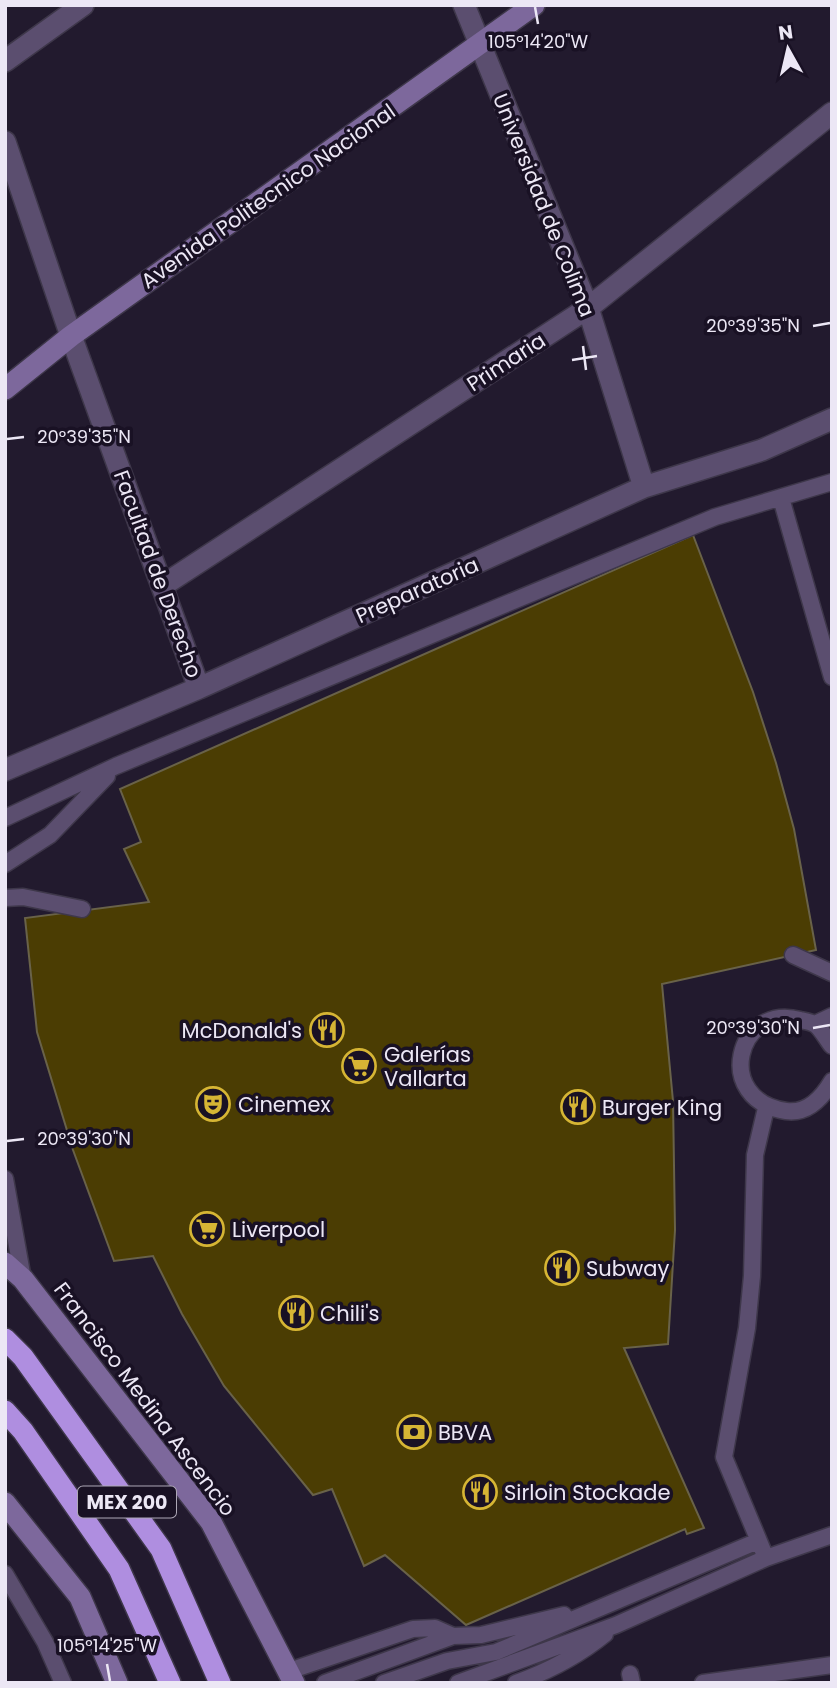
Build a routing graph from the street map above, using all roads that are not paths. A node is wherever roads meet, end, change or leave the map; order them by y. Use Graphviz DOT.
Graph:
graph roads {
  1 [pos="83,5"];
  2 [pos="464,5"];
  3 [pos="534,5"];
  4 [pos="479,45"];
  5 [pos="5,61"];
  6 [pos="832,113"];
  7 [pos="5,142"];
  8 [pos="588,308"];
  9 [pos="71,336"];
  10 [pos="5,389"];
  11 [pos="832,419"];
  12 [pos="832,482"];
  13 [pos="643,487"];
  14 [pos="781,498"];
  15 [pos="162,586"];
  16 [pos="832,677"];
  17 [pos="199,688"];
  18 [pos="116,766"];
  19 [pos="5,770"];
  20 [pos="39,804"];
  21 [pos="5,818"];
  22 [pos="5,832"];
  23 [pos="5,864"];
  24 [pos="5,898"];
  25 [pos="82,909"];
  26 [pos="793,955"];
  27 [pos="832,973"];
  28 [pos="832,1016"];
  29 [pos="815,1024"];
  30 [pos="832,1046"];
  31 [pos="832,1081"];
  32 [pos="766,1108"];
  33 [pos="5,1179"];
  34 [pos="5,1263"];
  35 [pos="23,1279"];
  36 [pos="5,1339"];
  37 [pos="5,1411"];
  38 [pos="5,1503"];
  39 [pos="832,1535"];
  40 [pos="758,1541"];
  41 [pos="766,1558"];
  42 [pos="5,1574"];
  43 [pos="603,1607"];
  44 [pos="616,1625"];
  45 [pos="453,1636"];
  46 [pos="832,1665"];
  47 [pos="292,1677"];
  48 [pos="63,1683"];
  49 [pos="117,1683"];
  50 [pos="170,1683"];
  51 [pos="220,1683"];
  52 [pos="325,1683"];
  53 [pos="384,1683"];
  54 [pos="458,1683"];
  55 [pos="516,1683"];
  56 [pos="703,1683"];
  1 -- 5 [label="street"];
  2 -- 4 [label="street, Universidad de Colima"];
  3 -- 4 [label="main road, Avenida Politecnico Nacional"];
  4 -- 8 [label="street, Universidad de Colima"];
  4 -- 9 [label="main road, Avenida Politecnico Nacional"];
  6 -- 8 [label="street, Primaria"];
  7 -- 9 [label="street, Facultad de Derecho"];
  8 -- 13 [label="street, Universidad de Colima"];
  8 -- 15 [label="street, Primaria"];
  9 -- 10 [label="main road, Avenida Politecnico Nacional"];
  9 -- 15 [label="street, Facultad de Derecho"];
  11 -- 13 [label="street, Preparatoria"];
  12 -- 14 [label="lane"];
  13 -- 17 [label="street, Preparatoria"];
  14 -- 16 [label="lane"];
  14 -- 18 [label="lane"];
  15 -- 17 [label="street, Facultad de Derecho"];
  17 -- 19 [label="street, Preparatoria"];
  18 -- 20 [label="lane"];
  18 -- 23 [label="lane"];
  20 -- 21 [label="lane"];
  20 -- 22 [label="lane"];
  24 -- 25 [label="lane"];
  26 -- 27 [label="lane"];
  28 -- 29 [label="lane"];
  29 -- 30 [label="lane"];
  29 -- 32 [label="lane"];
  31 -- 32 [label="lane"];
  32 -- 40 [label="lane"];
  33 -- 35 [label="lane"];
  34 -- 35 [label="main road, Francisco Medina Ascencio"];
  35 -- 47 [label="main road, Francisco Medina Ascencio"];
  36 -- 51 [label="highway, MEX 200"];
  37 -- 50 [label="highway, MEX 200"];
  38 -- 49 [label="main road"];
  39 -- 41 [label="lane"];
  40 -- 41 [label="lane"];
  40 -- 43 [label="lane"];
  41 -- 44 [label="lane"];
  42 -- 48 [label="lane"];
  43 -- 45 [label="lane"];
  43 -- 53 [label="lane"];
  44 -- 54 [label="lane"];
  44 -- 55 [label="lane"];
  45 -- 47 [label="lane"];
  45 -- 52 [label="lane"];
  46 -- 56 [label="lane"];
}
